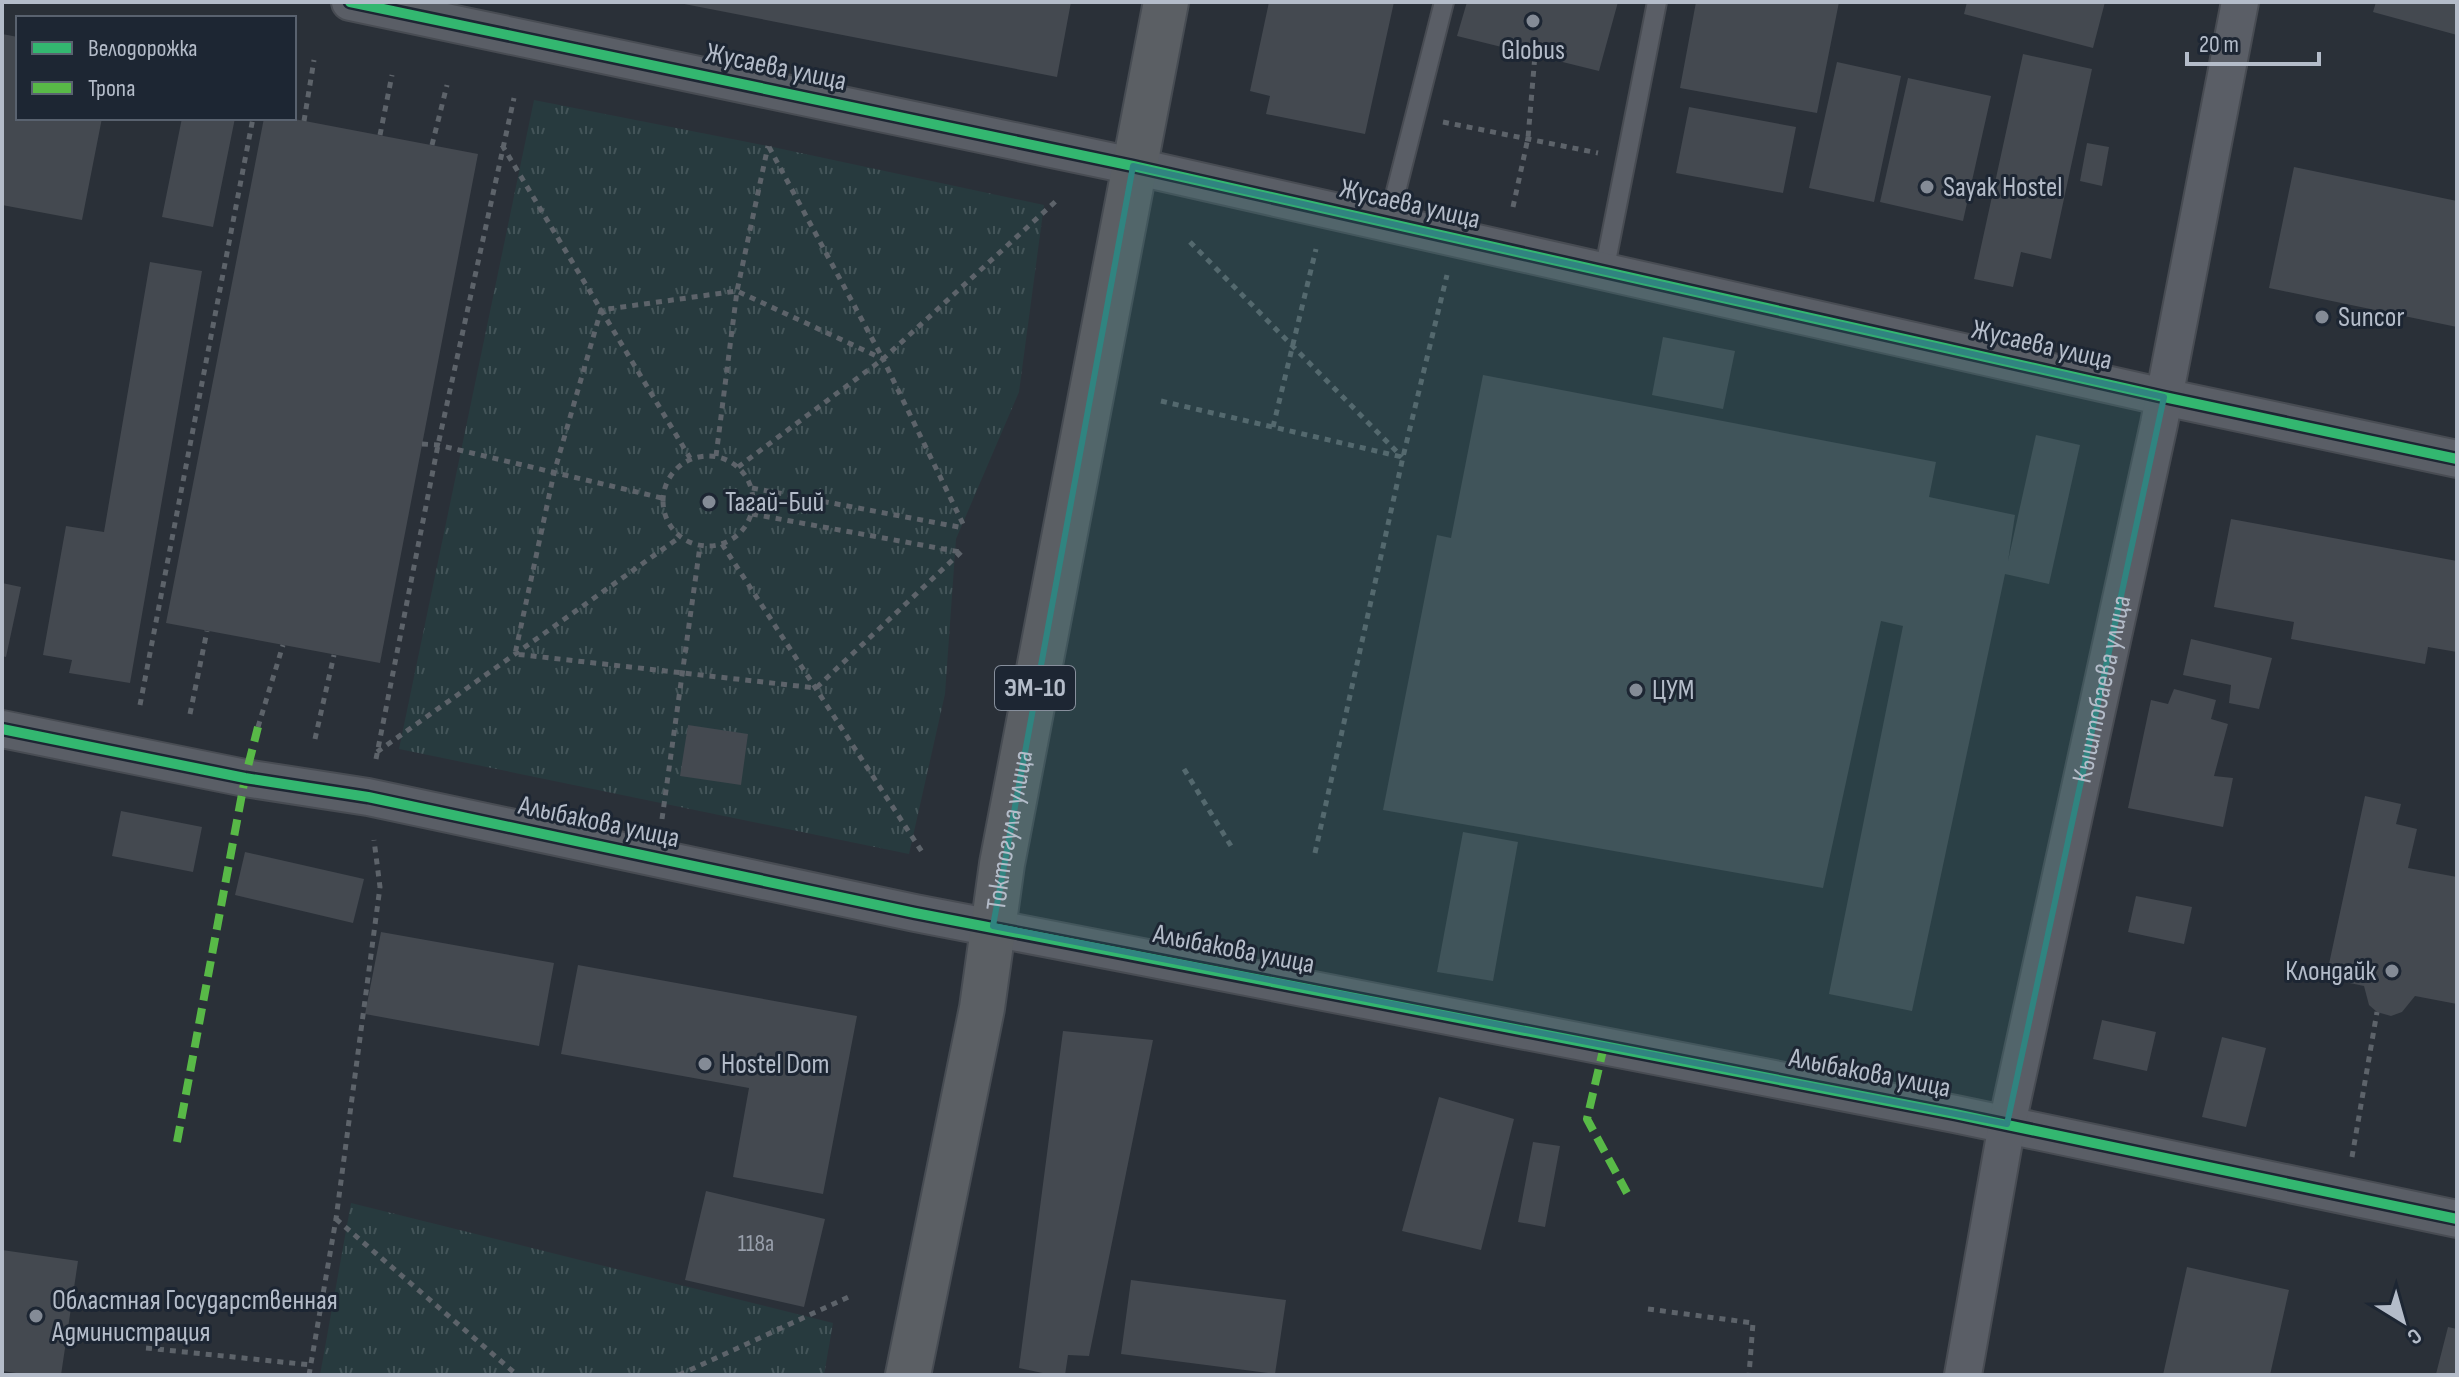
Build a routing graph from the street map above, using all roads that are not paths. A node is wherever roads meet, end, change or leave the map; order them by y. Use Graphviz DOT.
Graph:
graph roads {
  1 [pos="350,2"];
  2 [pos="1166,2"];
  3 [pos="1444,2"];
  4 [pos="1657,2"];
  5 [pos="2240,2"];
  6 [pos="1133,166"];
  7 [pos="1388,223"];
  8 [pos="1604,272"];
  9 [pos="2164,397"];
  10 [pos="2457,459"];
  11 [pos="2,729"];
  12 [pos="993,926"];
  13 [pos="2007,1124"];
  14 [pos="2457,1219"];
  15 [pos="908,1375"];
  16 [pos="1963,1375"];
  1 -- 6 [label="street, Жусаева улица"];
  2 -- 6 [label="highway, Токтогула улица / ЭМ-10"];
  3 -- 7 [label="lane"];
  4 -- 8 [label="lane"];
  5 -- 9 [label="street, Кыштобаева улица"];
  6 -- 7 [label="street, Жусаева улица"];
  6 -- 12 [label="highway, Токтогула улица / ЭМ-10"];
  7 -- 8 [label="street, Жусаева улица"];
  8 -- 9 [label="street, Жусаева улица"];
  9 -- 10 [label="street, Жусаева улица"];
  9 -- 13 [label="street, Кыштобаева улица"];
  11 -- 12 [label="street, Алыбакова улица"];
  12 -- 13 [label="street, Алыбакова улица"];
  12 -- 15 [label="highway, Токтогула улица / ЭМ-10"];
  13 -- 14 [label="street, Алыбакова улица"];
  13 -- 16 [label="street, Кыштобаева улица"];
}
